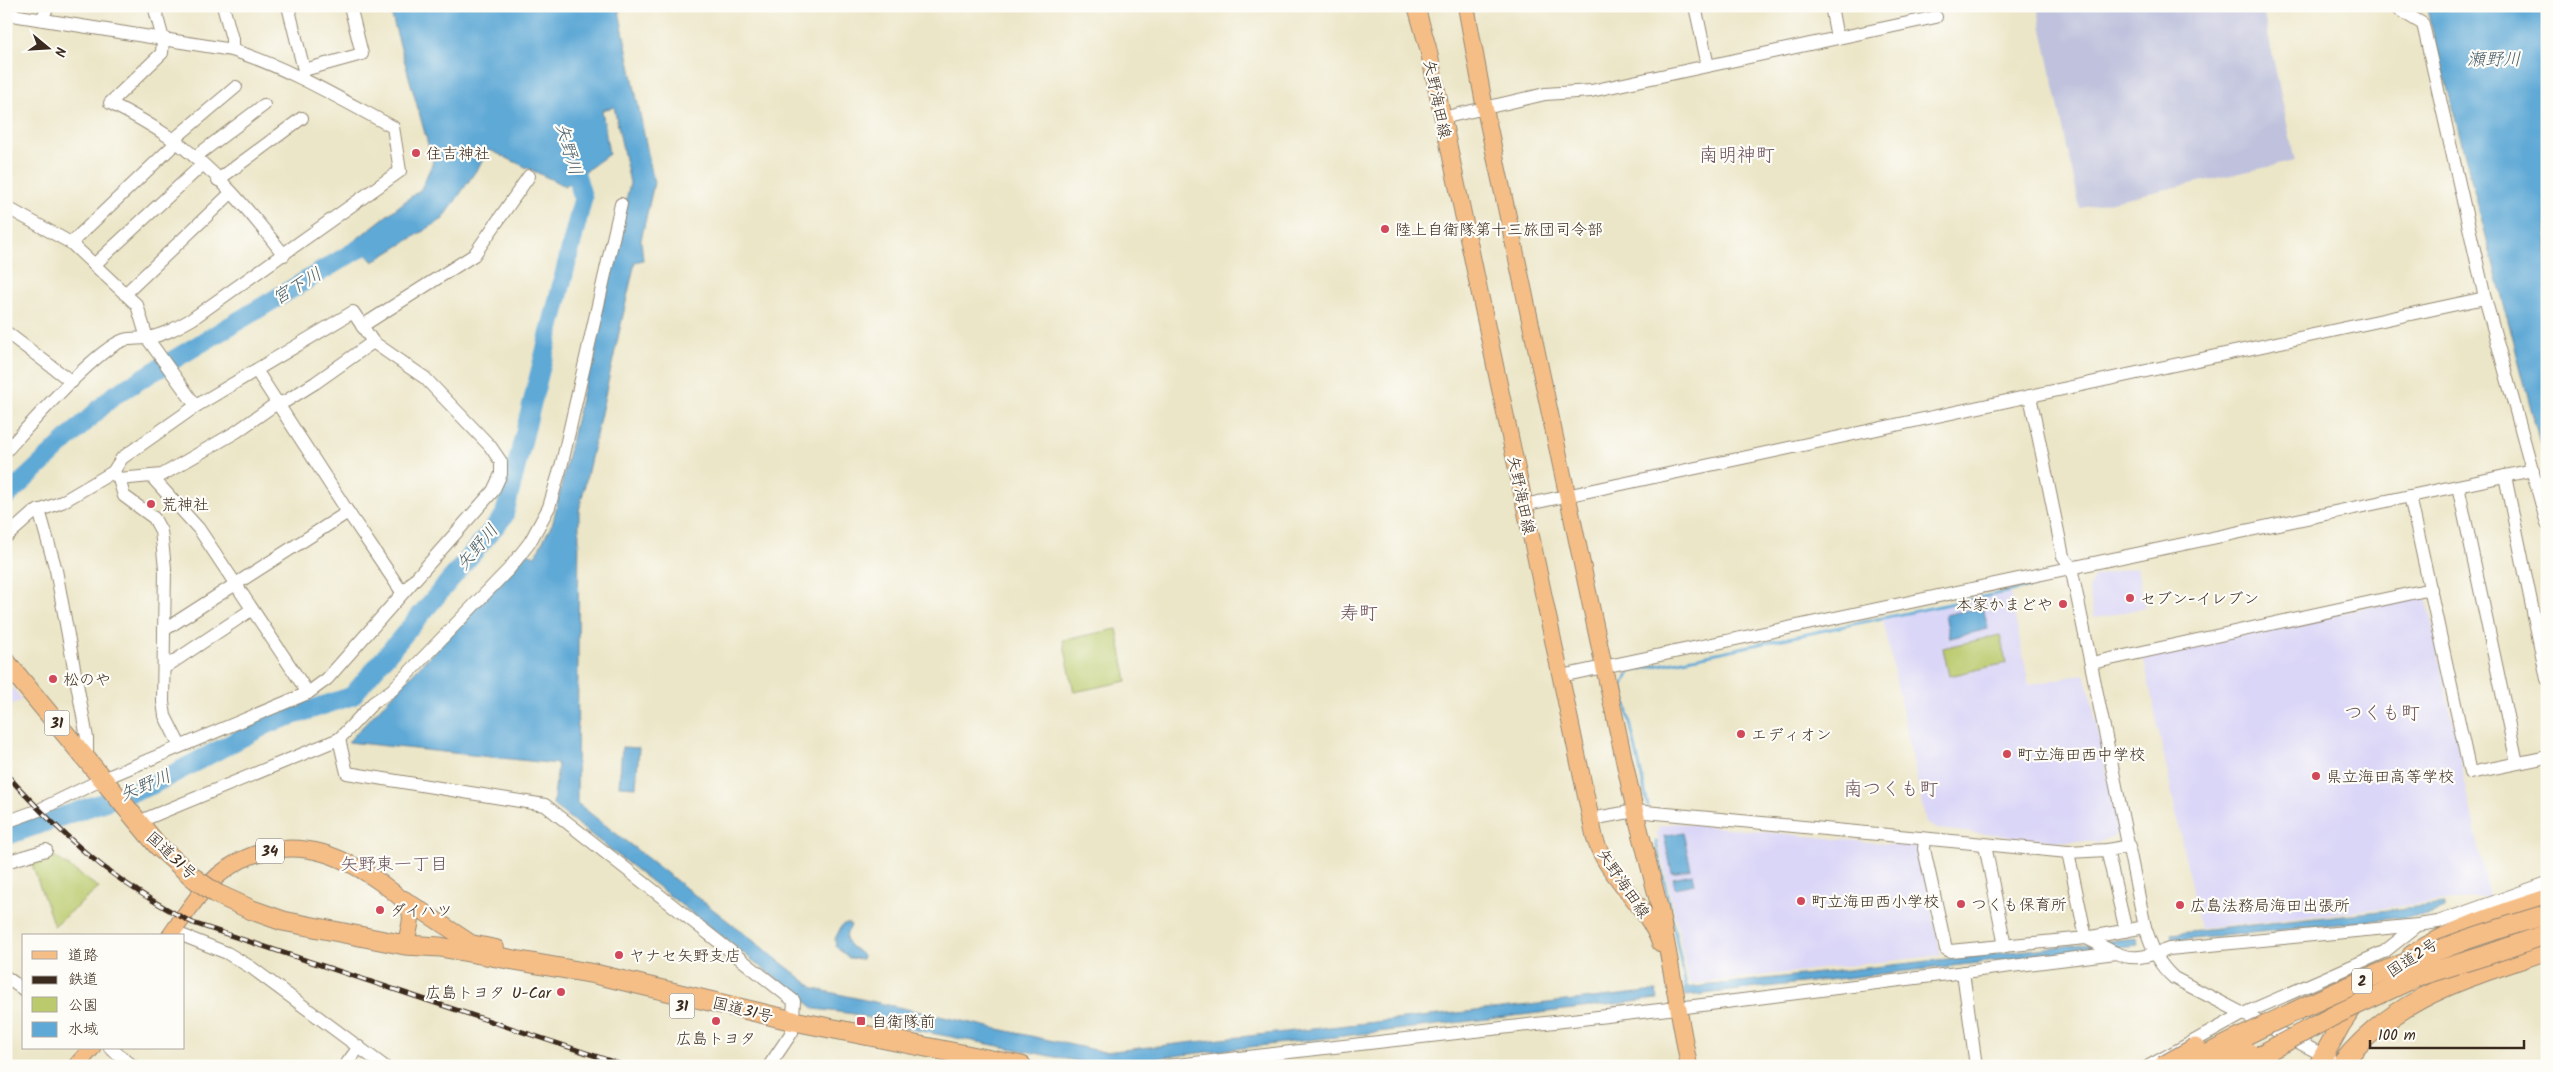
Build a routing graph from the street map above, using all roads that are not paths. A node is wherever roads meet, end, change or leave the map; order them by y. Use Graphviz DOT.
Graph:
graph roads {
  1 [pos="48,6"];
  2 [pos="154,6"];
  3 [pos="223,6"];
  4 [pos="288,6"];
  5 [pos="350,6"];
  6 [pos="1416,6"];
  7 [pos="1466,6"];
  8 [pos="1694,6"];
  9 [pos="1830,6"];
  10 [pos="2393,6"];
  11 [pos="6,14"];
  12 [pos="1936,17"];
  13 [pos="42,19"];
  14 [pos="1837,38"];
  15 [pos="163,39"];
  16 [pos="232,50"];
  17 [pos="1708,66"];
  18 [pos="302,74"];
  19 [pos="236,87"];
  20 [pos="264,104"];
  21 [pos="1485,109"];
  22 [pos="302,118"];
  23 [pos="1442,118"];
  24 [pos="175,141"];
  25 [pos="198,161"];
  26 [pos="529,176"];
  27 [pos="218,180"];
  28 [pos="231,193"];
  29 [pos="622,204"];
  30 [pos="6,207"];
  31 [pos="71,243"];
  32 [pos="284,255"];
  33 [pos="94,265"];
  34 [pos="125,294"];
  35 [pos="2485,298"];
  36 [pos="362,326"];
  37 [pos="6,332"];
  38 [pos="148,338"];
  39 [pos="373,342"];
  40 [pos="256,370"];
  41 [pos="72,382"];
  42 [pos="2030,396"];
  43 [pos="277,403"];
  44 [pos="196,406"];
  45 [pos="6,451"];
  46 [pos="2533,470"];
  47 [pos="116,476"];
  48 [pos="151,476"];
  49 [pos="2505,476"];
  50 [pos="2458,486"];
  51 [pos="1567,496"];
  52 [pos="2410,496"];
  53 [pos="1524,505"];
  54 [pos="39,510"];
  55 [pos="348,512"];
  56 [pos="2547,524"];
  57 [pos="6,537"];
  58 [pos="2071,567"];
  59 [pos="236,586"];
  60 [pos="2431,589"];
  61 [pos="402,592"];
  62 [pos="251,610"];
  63 [pos="164,630"];
  64 [pos="6,662"];
  65 [pos="2092,663"];
  66 [pos="1604,667"];
  67 [pos="164,668"];
  68 [pos="1561,676"];
  69 [pos="2547,679"];
  70 [pos="308,693"];
  71 [pos="339,739"];
  72 [pos="180,746"];
  73 [pos="2547,757"];
  74 [pos="87,760"];
  75 [pos="2517,763"];
  76 [pos="105,782"];
  77 [pos="1635,811"];
  78 [pos="135,818"];
  79 [pos="1591,819"];
  80 [pos="6,822"];
  81 [pos="1925,839"];
  82 [pos="1985,845"];
  83 [pos="2130,846"];
  84 [pos="46,850"];
  85 [pos="2108,850"];
  86 [pos="2068,852"];
  87 [pos="6,862"];
  88 [pos="2547,883"];
  89 [pos="394,893"];
  90 [pos="2547,899"];
  91 [pos="2547,914"];
  92 [pos="2418,925"];
  93 [pos="2145,927"];
  94 [pos="2126,931"];
  95 [pos="177,934"];
  96 [pos="2464,934"];
  97 [pos="2547,934"];
  98 [pos="185,938"];
  99 [pos="2089,940"];
  100 [pos="405,945"];
  101 [pos="2005,946"];
  102 [pos="2547,950"];
  103 [pos="2043,952"];
  104 [pos="2113,952"];
  105 [pos="2154,954"];
  106 [pos="1669,966"];
  107 [pos="1963,972"];
  108 [pos="595,974"];
  109 [pos="6,977"];
  110 [pos="22,989"];
  111 [pos="1676,1006"];
  112 [pos="2243,1014"];
  113 [pos="2314,1026"];
  114 [pos="793,1027"];
  115 [pos="2295,1040"];
  116 [pos="360,1047"];
  117 [pos="90,1050"];
  118 [pos="113,1050"];
  119 [pos="2321,1060"];
  120 [pos="2342,1065"];
  121 [pos="76,1066"];
  122 [pos="133,1066"];
  123 [pos="346,1066"];
  124 [pos="384,1066"];
  125 [pos="769,1066"];
  126 [pos="960,1066"];
  127 [pos="1022,1066"];
  128 [pos="1168,1066"];
  129 [pos="1689,1066"];
  130 [pos="1976,1066"];
  131 [pos="2149,1066"];
  132 [pos="2163,1066"];
  133 [pos="2185,1066"];
  134 [pos="2222,1066"];
  135 [pos="2240,1066"];
  136 [pos="2250,1066"];
  1 -- 13 [label="street"];
  2 -- 15 [label="street"];
  3 -- 16 [label="street"];
  4 -- 18 [label="street"];
  5 -- 18 [label="street"];
  6 -- 23 [label="main road, 矢野海田線"];
  7 -- 21 [label="main road, 矢野海田線"];
  8 -- 17 [label="street"];
  9 -- 14 [label="street"];
  10 -- 35 [label="street"];
  11 -- 13 [label="street"];
  12 -- 14 [label="street"];
  13 -- 15 [label="street"];
  14 -- 17 [label="street"];
  15 -- 16 [label="street"];
  15 -- 24 [label="street"];
  16 -- 18 [label="street"];
  17 -- 21 [label="street"];
  18 -- 32 [label="street"];
  19 -- 24 [label="street"];
  20 -- 25 [label="street"];
  21 -- 23 [label="street"];
  21 -- 51 [label="main road, 矢野海田線"];
  22 -- 27 [label="street"];
  23 -- 53 [label="main road, 矢野海田線"];
  24 -- 25 [label="street"];
  24 -- 31 [label="street"];
  25 -- 27 [label="street"];
  25 -- 33 [label="street"];
  26 -- 36 [label="street"];
  27 -- 28 [label="street"];
  28 -- 32 [label="street"];
  28 -- 34 [label="street"];
  29 -- 71 [label="street"];
  30 -- 31 [label="street"];
  31 -- 33 [label="street"];
  32 -- 38 [label="street"];
  33 -- 34 [label="street"];
  34 -- 38 [label="street"];
  35 -- 42 [label="street"];
  35 -- 46 [label="street"];
  36 -- 39 [label="street"];
  36 -- 40 [label="street"];
  37 -- 41 [label="street"];
  38 -- 41 [label="street"];
  38 -- 44 [label="street"];
  39 -- 43 [label="street"];
  39 -- 61 [label="street"];
  40 -- 43 [label="street"];
  40 -- 44 [label="street"];
  41 -- 45 [label="street"];
  42 -- 51 [label="street"];
  42 -- 58 [label="street"];
  43 -- 48 [label="street"];
  43 -- 55 [label="street"];
  44 -- 47 [label="street"];
  46 -- 49 [label="street"];
  46 -- 56 [label="street"];
  47 -- 48 [label="street"];
  47 -- 54 [label="street"];
  47 -- 63 [label="street"];
  48 -- 59 [label="street"];
  49 -- 50 [label="street"];
  49 -- 69 [label="street"];
  50 -- 52 [label="street"];
  50 -- 75 [label="street"];
  51 -- 53 [label="street"];
  51 -- 66 [label="main road, 矢野海田線"];
  52 -- 58 [label="street"];
  52 -- 60 [label="street"];
  53 -- 68 [label="main road, 矢野海田線"];
  54 -- 57 [label="street"];
  54 -- 74 [label="street"];
  55 -- 59 [label="street"];
  55 -- 61 [label="street"];
  58 -- 65 [label="street"];
  58 -- 66 [label="street"];
  59 -- 62 [label="street"];
  59 -- 63 [label="street"];
  60 -- 65 [label="street"];
  60 -- 75 [label="street"];
  61 -- 70 [label="street"];
  62 -- 67 [label="street"];
  62 -- 70 [label="street"];
  63 -- 67 [label="street"];
  64 -- 74 [label="highway, 国道31号 / 31"];
  65 -- 83 [label="street"];
  66 -- 68 [label="street"];
  66 -- 77 [label="main road, 矢野海田線"];
  67 -- 72 [label="street"];
  68 -- 79 [label="main road, 矢野海田線"];
  70 -- 72 [label="street"];
  71 -- 78 [label="street"];
  71 -- 114 [label="street"];
  72 -- 76 [label="street"];
  73 -- 75 [label="street"];
  74 -- 76 [label="highway, 国道31号 / 31"];
  76 -- 78 [label="highway, 国道31号 / 31"];
  76 -- 80 [label="street"];
  77 -- 79 [label="street"];
  77 -- 81 [label="street"];
  77 -- 106 [label="main road, 矢野海田線"];
  78 -- 100 [label="highway, 国道31号 / 31, bridge"];
  79 -- 106 [label="main road, 矢野海田線"];
  81 -- 82 [label="street"];
  81 -- 101 [label="street"];
  82 -- 86 [label="street"];
  82 -- 101 [label="street"];
  83 -- 85 [label="street"];
  83 -- 93 [label="street"];
  84 -- 87 [label="street"];
  85 -- 86 [label="street"];
  85 -- 94 [label="street"];
  86 -- 99 [label="street"];
  88 -- 92 [label="street"];
  89 -- 95 [label="main road, 34"];
  89 -- 100 [label="main road, 34"];
  89 -- 108 [label="main road, 34"];
  90 -- 96 [label="highway, 国道2号 / 2"];
  91 -- 96 [label="highway, 2, bridge"];
  92 -- 105 [label="street"];
  92 -- 112 [label="street"];
  93 -- 94 [label="street"];
  93 -- 105 [label="street"];
  94 -- 99 [label="street"];
  96 -- 119 [label="highway, 国道2号 / 2"];
  96 -- 132 [label="highway, bridge"];
  96 -- 133 [label="highway, 2, bridge"];
  97 -- 113 [label="highway, 2, bridge"];
  98 -- 116 [label="street"];
  99 -- 103 [label="street"];
  99 -- 104 [label="street"];
  100 -- 108 [label="highway, 国道31号 / 31"];
  100 -- 114 [label="highway, 国道31号 / 31"];
  101 -- 103 [label="street"];
  102 -- 120 [label="highway"];
  103 -- 104 [label="street"];
  103 -- 107 [label="street"];
  104 -- 105 [label="street"];
  105 -- 112 [label="street"];
  106 -- 111 [label="main road, 矢野海田線"];
  107 -- 111 [label="street"];
  107 -- 130 [label="street"];
  108 -- 114 [label="highway, 国道31号 / 31"];
  109 -- 110 [label="street"];
  111 -- 128 [label="street"];
  111 -- 129 [label="main road, 矢野海田線"];
  112 -- 115 [label="street"];
  112 -- 131 [label="street"];
  113 -- 134 [label="highway, 2, bridge"];
  113 -- 135 [label="highway, bridge"];
  114 -- 125 [label="street"];
  114 -- 126 [label="highway, 国道31号 / 31"];
  114 -- 127 [label="highway, 国道31号 / 31"];
  115 -- 119 [label="street"];
  115 -- 136 [label="street"];
  116 -- 123 [label="street"];
  116 -- 124 [label="street"];
  117 -- 121 [label="main road"];
  118 -- 122 [label="street"];
  119 -- 120 [label="street"];
}
